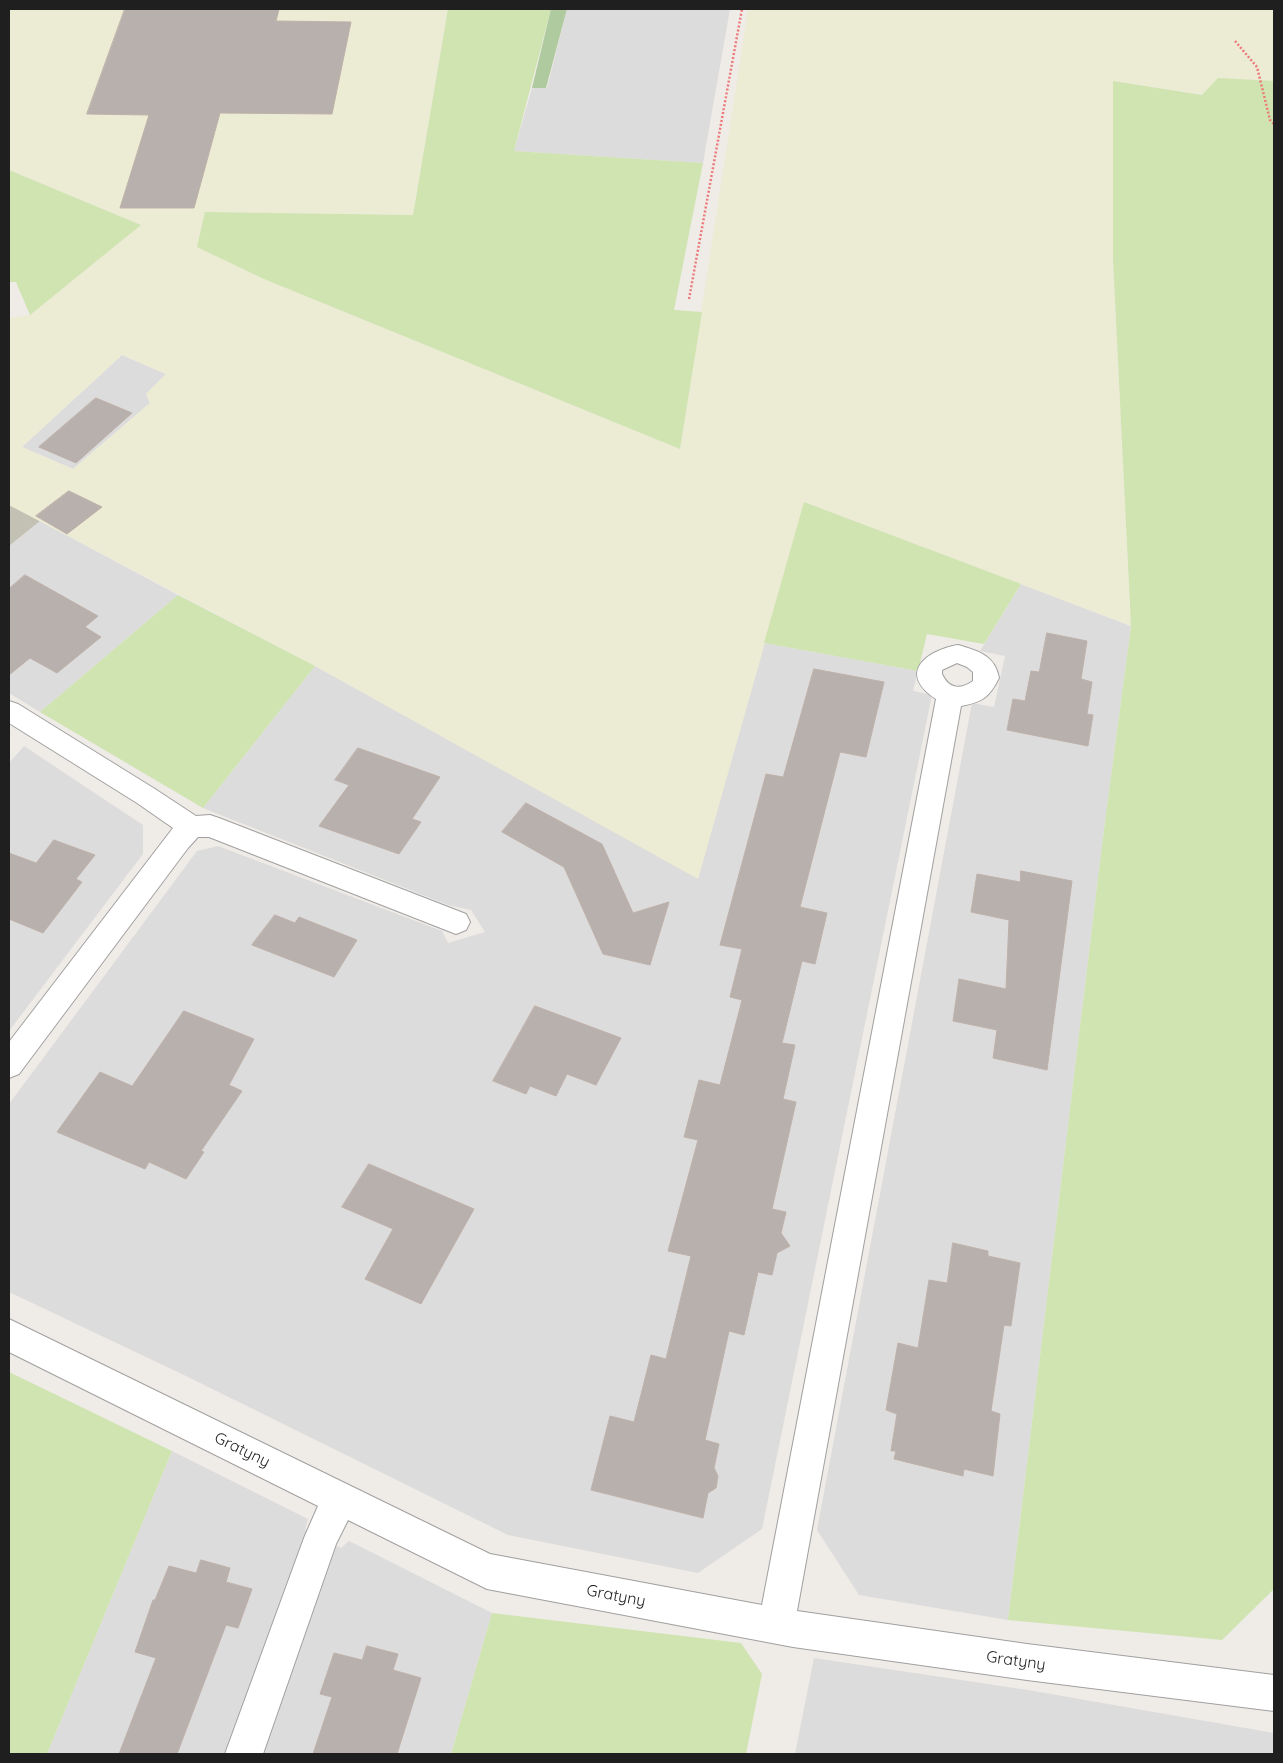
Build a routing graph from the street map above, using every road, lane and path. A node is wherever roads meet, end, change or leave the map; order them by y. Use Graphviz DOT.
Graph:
graph roads {
  1 [pos="742,9"];
  2 [pos="1236,42"];
  3 [pos="1274,124"];
  4 [pos="689,299"];
  5 [pos="950,695"];
  6 [pos="9,711"];
  7 [pos="191,827"];
  8 [pos="456,922"];
  9 [pos="9,1065"];
  10 [pos="9,1335"];
  11 [pos="340,1499"];
  12 [pos="776,1626"];
  13 [pos="1274,1693"];
  14 [pos="244,1754"];
  1 -- 4 [label="path"];
  2 -- 3 [label="path"];
  5 -- 12 [label="street"];
  6 -- 7 [label="street"];
  7 -- 8 [label="street"];
  7 -- 9 [label="street"];
  10 -- 11 [label="street, Gratyny"];
  11 -- 12 [label="street, Gratyny"];
  11 -- 14 [label="street"];
  12 -- 13 [label="street, Gratyny"];
}
